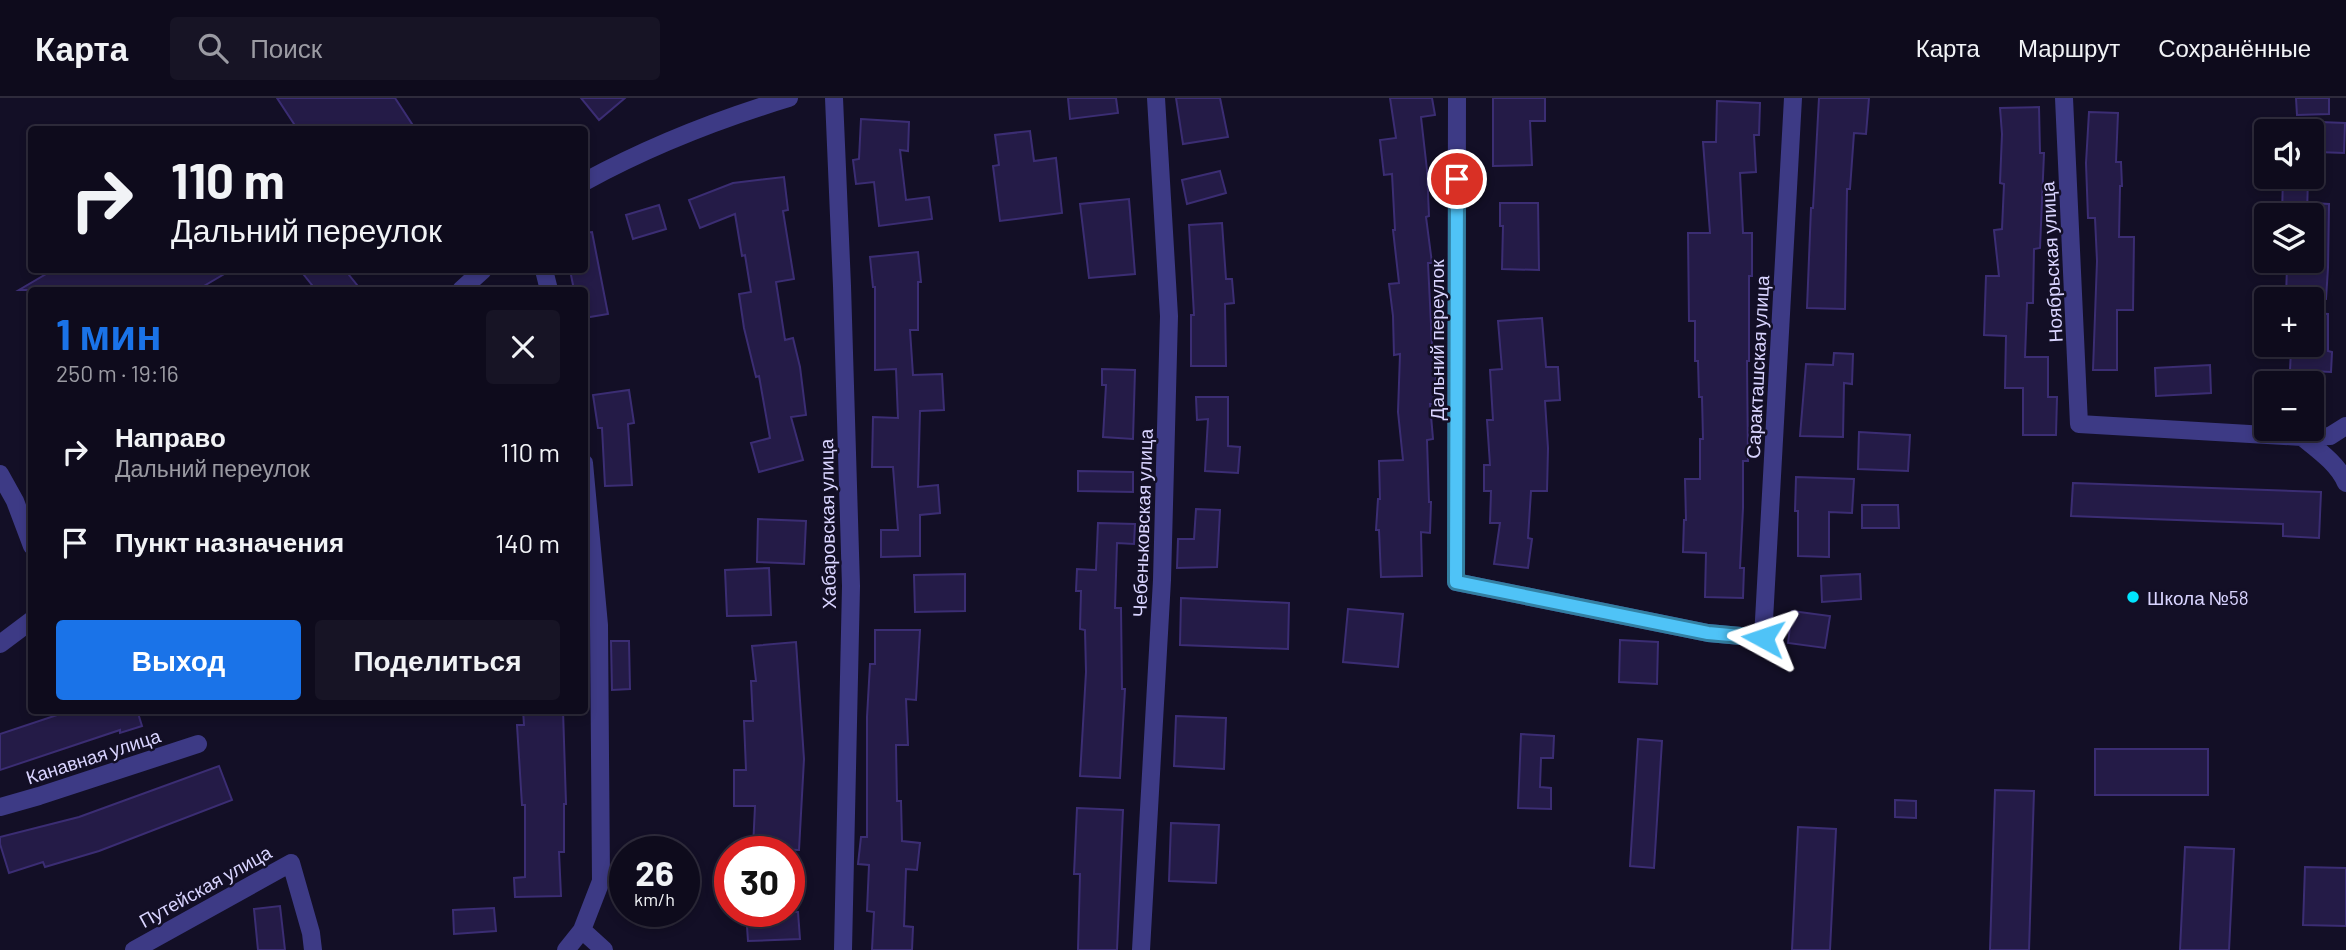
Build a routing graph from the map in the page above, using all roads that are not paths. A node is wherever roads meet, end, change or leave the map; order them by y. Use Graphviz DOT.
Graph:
graph roads {
  1 [pos="789,98"];
  2 [pos="834,98"];
  3 [pos="1156,98"];
  4 [pos="1457,98"];
  5 [pos="1793,98"];
  6 [pos="2064,98"];
  7 [pos="588,180"];
  8 [pos="480,273"];
  9 [pos="464,287"];
  10 [pos="2346,426"];
  11 [pos="2254,434"];
  12 [pos="2324,436"];
  13 [pos="2307,441"];
  14 [pos="0,474"];
  15 [pos="2346,483"];
  16 [pos="588,506"];
  17 [pos="28,535"];
  18 [pos="28,623"];
  19 [pos="1763,638"];
  20 [pos="0,644"];
  21 [pos="198,744"];
  22 [pos="0,807"];
  23 [pos="582,930"];
  24 [pos="134,950"];
  25 [pos="313,950"];
  26 [pos="566,950"];
  27 [pos="604,950"];
  28 [pos="843,950"];
  29 [pos="1141,950"];
  1 -- 7 [label="street"];
  2 -- 28 [label="street, Хабаровская улица"];
  3 -- 29 [label="street, Чебеньковская улица"];
  4 -- 19 [label="street, Дальний переулок"];
  5 -- 19 [label="street, Саракташская улица"];
  6 -- 11 [label="street, Ноябрьская улица"];
  8 -- 9 [label="street"];
  10 -- 12 [label="street"];
  13 -- 15 [label="street"];
  14 -- 17 [label="street"];
  16 -- 23 [label="street"];
  18 -- 20 [label="street"];
  21 -- 22 [label="street, Канавная улица"];
  23 -- 26 [label="street"];
  23 -- 27 [label="street"];
  24 -- 25 [label="street, Путейская улица"];
}
